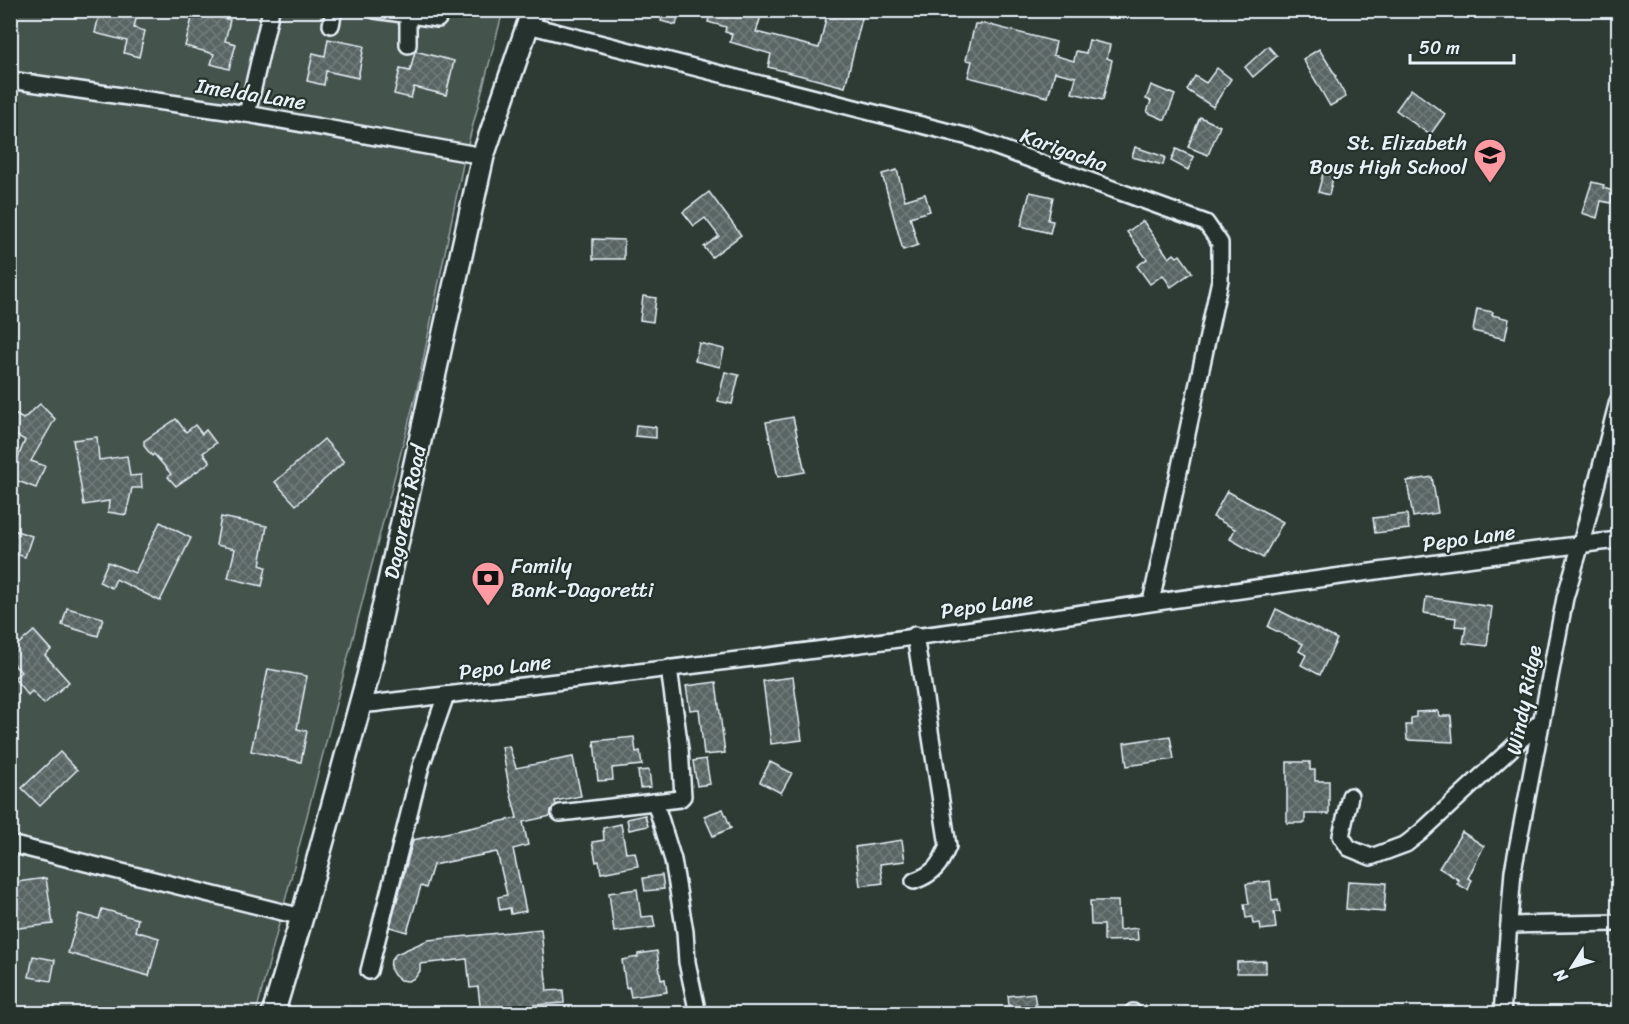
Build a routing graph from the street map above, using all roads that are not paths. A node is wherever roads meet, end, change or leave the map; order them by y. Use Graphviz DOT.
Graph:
graph roads {
  1 [pos="271,10"];
  2 [pos="375,10"];
  3 [pos="417,14"];
  4 [pos="530,18"];
  5 [pos="438,19"];
  6 [pos="408,45"];
  7 [pos="10,80"];
  8 [pos="247,114"];
  9 [pos="483,156"];
  10 [pos="1618,401"];
  11 [pos="1618,540"];
  12 [pos="1581,544"];
  13 [pos="1151,602"];
  14 [pos="915,636"];
  15 [pos="669,668"];
  16 [pos="446,695"];
  17 [pos="361,705"];
  18 [pos="1541,721"];
  19 [pos="1350,796"];
  20 [pos="655,802"];
  21 [pos="560,813"];
  22 [pos="10,843"];
  23 [pos="914,881"];
  24 [pos="302,917"];
  25 [pos="1618,923"];
  26 [pos="1509,925"];
  27 [pos="369,971"];
  28 [pos="273,1014"];
  29 [pos="698,1014"];
  30 [pos="1502,1014"];
  1 -- 8 [label="street"];
  2 -- 3 [label="street"];
  3 -- 5 [label="street"];
  3 -- 6 [label="street"];
  4 -- 9 [label="main road, Dagoretti Road"];
  4 -- 13 [label="street, Karigacha"];
  7 -- 8 [label="street, Imelda Lane"];
  8 -- 9 [label="street, Imelda Lane"];
  9 -- 17 [label="main road, Dagoretti Road"];
  10 -- 12 [label="street, Windy Ridge"];
  11 -- 12 [label="street, Pepo Lane"];
  12 -- 13 [label="street, Pepo Lane"];
  12 -- 18 [label="street, Windy Ridge"];
  13 -- 14 [label="street, Pepo Lane"];
  14 -- 15 [label="street, Pepo Lane"];
  14 -- 23 [label="street"];
  15 -- 16 [label="street, Pepo Lane"];
  15 -- 20 [label="street"];
  16 -- 17 [label="street, Pepo Lane"];
  16 -- 27 [label="street"];
  17 -- 24 [label="main road, Dagoretti Road"];
  18 -- 19 [label="street"];
  18 -- 26 [label="street, Windy Ridge"];
  20 -- 21 [label="street"];
  20 -- 29 [label="street"];
  22 -- 24 [label="street"];
  24 -- 28 [label="main road, Dagoretti Road"];
  25 -- 26 [label="street"];
  26 -- 30 [label="street, Windy Ridge"];
}
